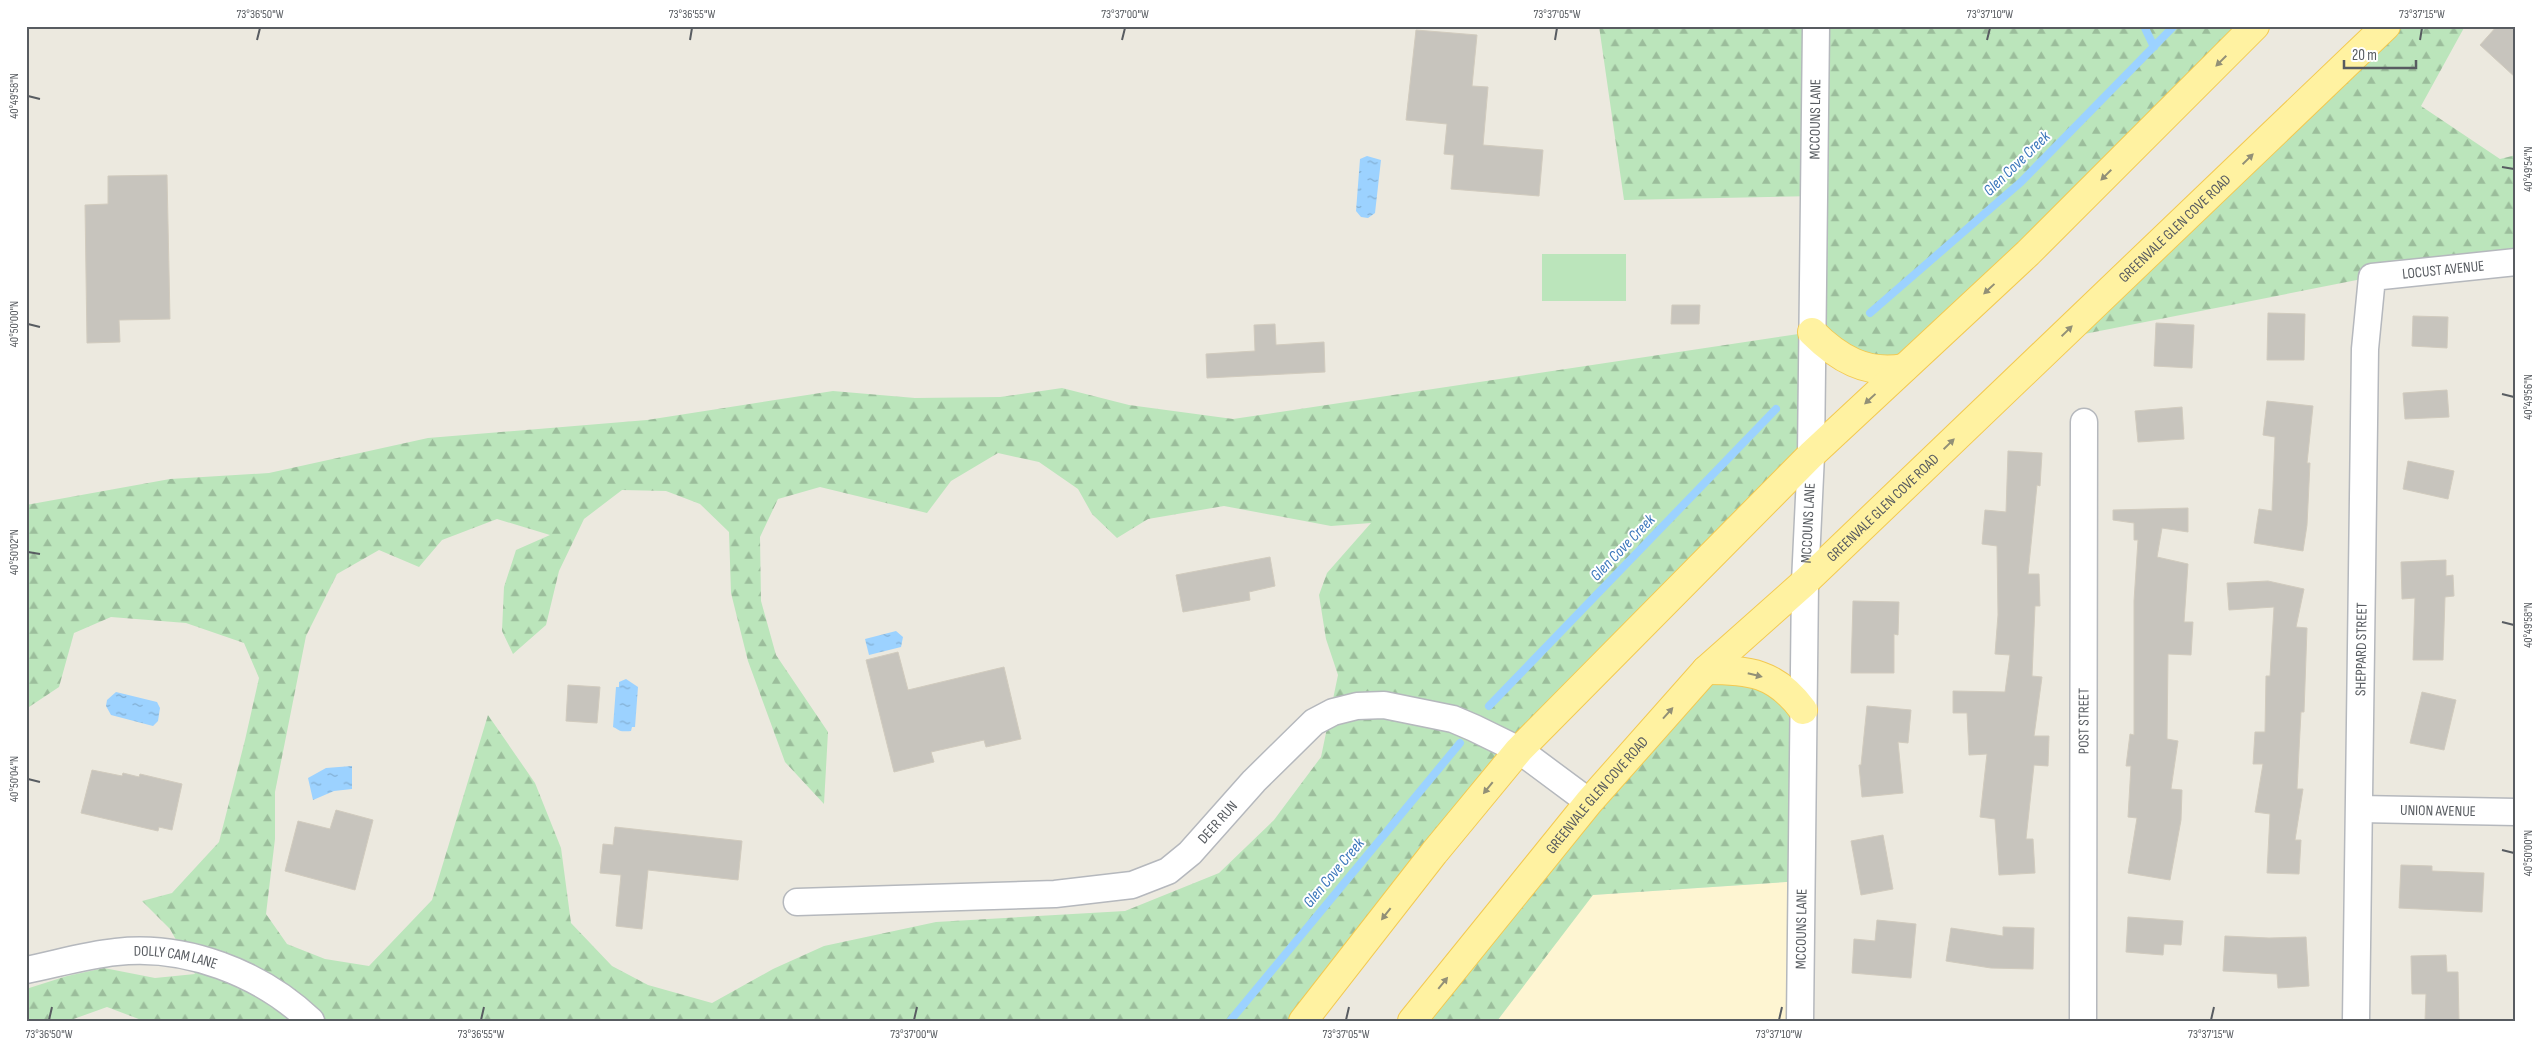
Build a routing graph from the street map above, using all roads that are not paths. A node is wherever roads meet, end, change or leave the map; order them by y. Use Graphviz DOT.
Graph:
graph roads {
  1 [pos="1816,26"];
  2 [pos="2255,26"];
  3 [pos="2386,26"];
  4 [pos="2516,262"];
  5 [pos="2372,277"];
  6 [pos="1812,332"];
  7 [pos="1904,368"];
  8 [pos="2084,422"];
  9 [pos="1811,455"];
  10 [pos="1805,582"];
  11 [pos="1706,670"];
  12 [pos="1804,710"];
  13 [pos="1519,750"];
  14 [pos="1589,802"];
  15 [pos="2360,809"];
  16 [pos="2516,812"];
  17 [pos="797,902"];
  18 [pos="26,970"];
  19 [pos="311,1021"];
  20 [pos="1303,1021"];
  21 [pos="1412,1021"];
  22 [pos="1800,1021"];
  23 [pos="2083,1021"];
  24 [pos="2356,1021"];
  1 -- 6 [label="street, MCCOUNS LANE"];
  2 -- 7 [label="main road, one-way"];
  10 -- 3 [label="main road, GREENVALE GLEN COVE ROAD, one-way"];
  4 -- 5 [label="street, LOCUST AVENUE"];
  5 -- 15 [label="street, SHEPPARD STREET"];
  6 -- 7 [label="main road"];
  6 -- 9 [label="street, MCCOUNS LANE"];
  7 -- 9 [label="main road, one-way"];
  8 -- 23 [label="street, POST STREET"];
  9 -- 10 [label="street, MCCOUNS LANE"];
  9 -- 13 [label="main road"];
  10 -- 11 [label="main road, GREENVALE GLEN COVE ROAD"];
  10 -- 12 [label="street, MCCOUNS LANE"];
  11 -- 12 [label="main road, one-way"];
  14 -- 11 [label="main road, GREENVALE GLEN COVE ROAD, one-way"];
  12 -- 22 [label="street, MCCOUNS LANE"];
  13 -- 14 [label="street, DEER RUN"];
  13 -- 17 [label="street, DEER RUN"];
  13 -- 20 [label="main road, one-way"];
  21 -- 14 [label="main road, GREENVALE GLEN COVE ROAD, one-way"];
  15 -- 16 [label="street, UNION AVENUE"];
  15 -- 24 [label="street, SHEPPARD STREET"];
  18 -- 19 [label="street, DOLLY CAM LANE"];
}
